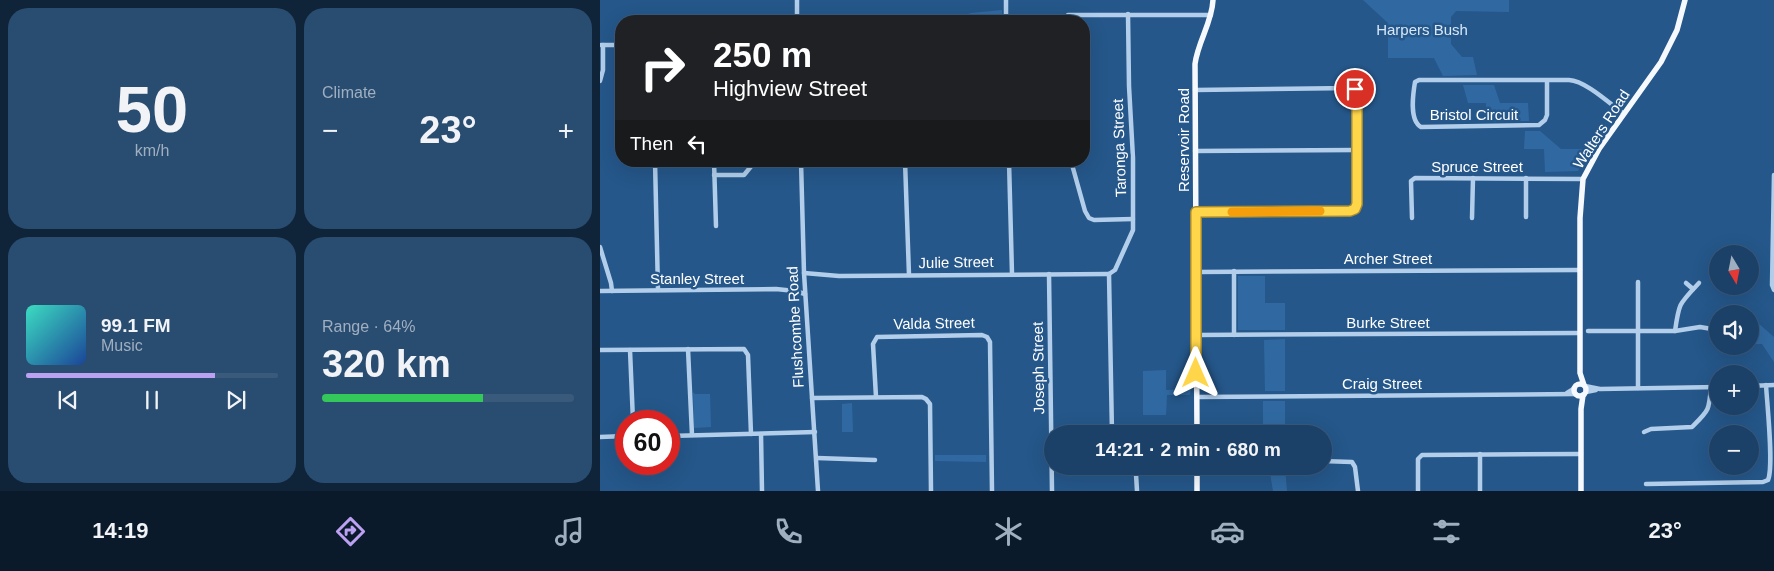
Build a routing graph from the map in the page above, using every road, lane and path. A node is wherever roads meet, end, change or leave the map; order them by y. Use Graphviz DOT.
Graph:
graph roads {
  1 [pos="797,0"];
  2 [pos="1006,0"];
  3 [pos="1213,0"];
  4 [pos="1685,0"];
  5 [pos="1128,14"];
  6 [pos="798,15"];
  7 [pos="1006,15"];
  8 [pos="1068,15"];
  9 [pos="1211,15"];
  10 [pos="602,45"];
  11 [pos="615,45"];
  12 [pos="1547,80"];
  13 [pos="600,81"];
  14 [pos="1195,90"];
  15 [pos="1624,114"];
  16 [pos="1357,150"];
  17 [pos="1195,152"];
  18 [pos="655,167"];
  19 [pos="714,167"];
  20 [pos="751,167"];
  21 [pos="802,167"];
  22 [pos="905,167"];
  23 [pos="1009,167"];
  24 [pos="1073,167"];
  25 [pos="714,175"];
  26 [pos="1774,175"];
  27 [pos="1473,178"];
  28 [pos="1526,178"];
  29 [pos="1583,179"];
  30 [pos="1196,212"];
  31 [pos="1526,217"];
  32 [pos="1412,218"];
  33 [pos="1472,218"];
  34 [pos="1133,219"];
  35 [pos="716,226"];
  36 [pos="1774,228"];
  37 [pos="600,247"];
  38 [pos="1580,270"];
  39 [pos="1234,271"];
  40 [pos="1196,272"];
  41 [pos="804,273"];
  42 [pos="1012,274"];
  43 [pos="1049,274"];
  44 [pos="1109,274"];
  45 [pos="909,275"];
  46 [pos="1638,282"];
  47 [pos="1686,283"];
  48 [pos="1699,283"];
  49 [pos="805,284"];
  50 [pos="1693,289"];
  51 [pos="658,290"];
  52 [pos="1774,290"];
  53 [pos="600,291"];
  54 [pos="612,291"];
  55 [pos="795,291"];
  56 [pos="806,294"];
  57 [pos="1709,328"];
  58 [pos="1588,331"];
  59 [pos="1637,331"];
  60 [pos="1674,331"];
  61 [pos="1580,333"];
  62 [pos="1196,335"];
  63 [pos="1234,335"];
  64 [pos="688,349"];
  65 [pos="600,350"];
  66 [pos="630,350"];
  67 [pos="1759,385"];
  68 [pos="1766,385"];
  69 [pos="1774,385"];
  70 [pos="1709,387"];
  71 [pos="1638,388"];
  72 [pos="1580,390"];
  73 [pos="1197,397"];
  74 [pos="812,398"];
  75 [pos="876,398"];
  76 [pos="1709,408"];
  77 [pos="633,410"];
  78 [pos="1112,425"];
  79 [pos="1197,425"];
  80 [pos="814,432"];
  81 [pos="1644,432"];
  82 [pos="751,434"];
  83 [pos="761,434"];
  84 [pos="692,435"];
  85 [pos="615,436"];
  86 [pos="680,436"];
  87 [pos="600,437"];
  88 [pos="1480,454"];
  89 [pos="1581,454"];
  90 [pos="816,458"];
  91 [pos="875,460"];
  92 [pos="1332,461"];
  93 [pos="1136,475"];
  94 [pos="1197,475"];
  95 [pos="1770,479"];
  96 [pos="1646,484"];
  97 [pos="1774,484"];
  98 [pos="762,491"];
  99 [pos="818,491"];
  100 [pos="931,491"];
  101 [pos="992,491"];
  102 [pos="1052,491"];
  103 [pos="1136,491"];
  104 [pos="1197,491"];
  105 [pos="1358,491"];
  106 [pos="1418,491"];
  107 [pos="1480,491"];
  108 [pos="1581,491"];
  1 -- 6 [label="street"];
  2 -- 7 [label="street"];
  3 -- 9 [label="main road, Reservoir Road"];
  4 -- 15 [label="main road, Walters Road"];
  5 -- 8 [label="street"];
  5 -- 9 [label="street"];
  5 -- 34 [label="street, Taronga Street"];
  9 -- 14 [label="main road, Reservoir Road"];
  10 -- 11 [label="street"];
  10 -- 13 [label="street"];
  12 -- 12 [label="street, Bristol Circuit"];
  12 -- 15 [label="street, Bristol Circuit"];
  14 -- 16 [label="street"];
  14 -- 17 [label="main road, Reservoir Road"];
  15 -- 29 [label="main road, Walters Road"];
  16 -- 17 [label="street"];
  16 -- 30 [label="street"];
  17 -- 30 [label="main road, Reservoir Road"];
  18 -- 51 [label="street"];
  19 -- 25 [label="street"];
  20 -- 25 [label="street"];
  21 -- 41 [label="street, Flushcombe Road"];
  22 -- 45 [label="street"];
  23 -- 42 [label="street"];
  24 -- 34 [label="street"];
  25 -- 35 [label="street"];
  26 -- 36 [label="street"];
  27 -- 28 [label="street, Spruce Street"];
  27 -- 32 [label="street, Spruce Street"];
  27 -- 33 [label="street"];
  28 -- 29 [label="street, Spruce Street"];
  28 -- 31 [label="street"];
  29 -- 38 [label="main road, Walters Road"];
  30 -- 40 [label="main road, Reservoir Road"];
  34 -- 44 [label="street, Taronga Street"];
  36 -- 52 [label="street"];
  37 -- 54 [label="street"];
  38 -- 39 [label="street, Archer Street"];
  38 -- 61 [label="main road, Walters Road"];
  39 -- 40 [label="street, Archer Street"];
  39 -- 63 [label="street"];
  40 -- 62 [label="main road, Reservoir Road"];
  41 -- 45 [label="street, Julie Street"];
  41 -- 49 [label="street, Flushcombe Road"];
  42 -- 43 [label="street, Julie Street"];
  42 -- 45 [label="street, Julie Street"];
  43 -- 44 [label="street, Julie Street"];
  43 -- 102 [label="street, Joseph Street"];
  44 -- 78 [label="street"];
  46 -- 59 [label="street"];
  47 -- 50 [label="street"];
  48 -- 50 [label="street"];
  49 -- 55 [label="street"];
  49 -- 56 [label="street, Flushcombe Road"];
  50 -- 60 [label="street"];
  51 -- 54 [label="street, Stanley Street"];
  51 -- 55 [label="street, Stanley Street"];
  53 -- 54 [label="street, Stanley Street"];
  55 -- 56 [label="street, Stanley Street"];
  56 -- 74 [label="street, Flushcombe Road"];
  57 -- 60 [label="street"];
  58 -- 59 [label="street"];
  59 -- 60 [label="street"];
  59 -- 71 [label="street"];
  61 -- 63 [label="street, Burke Street"];
  61 -- 72 [label="main road, Walters Road"];
  62 -- 63 [label="street, Burke Street"];
  62 -- 73 [label="main road, Reservoir Road"];
  64 -- 66 [label="street"];
  64 -- 82 [label="street"];
  64 -- 84 [label="street"];
  65 -- 66 [label="street"];
  66 -- 77 [label="street"];
  67 -- 68 [label="street"];
  68 -- 69 [label="street"];
  68 -- 95 [label="street"];
  70 -- 71 [label="street"];
  71 -- 72 [label="street"];
  72 -- 73 [label="street, Craig Street"];
  72 -- 89 [label="main road, Walters Road"];
  73 -- 79 [label="main road, Reservoir Road"];
  74 -- 75 [label="street"];
  74 -- 80 [label="street, Flushcombe Road"];
  75 -- 100 [label="street"];
  75 -- 101 [label="street, Valda Street"];
  76 -- 81 [label="street"];
  80 -- 83 [label="street"];
  80 -- 90 [label="street, Flushcombe Road"];
  82 -- 83 [label="street"];
  82 -- 84 [label="street"];
  83 -- 98 [label="street"];
  84 -- 86 [label="street"];
  85 -- 87 [label="street"];
  88 -- 89 [label="street"];
  88 -- 106 [label="street"];
  88 -- 107 [label="street"];
  89 -- 108 [label="main road, Walters Road"];
  90 -- 91 [label="street"];
  90 -- 99 [label="street, Flushcombe Road"];
  92 -- 105 [label="street"];
  93 -- 103 [label="street"];
  94 -- 104 [label="main road"];
  95 -- 96 [label="street"];
  95 -- 97 [label="street"];
}
